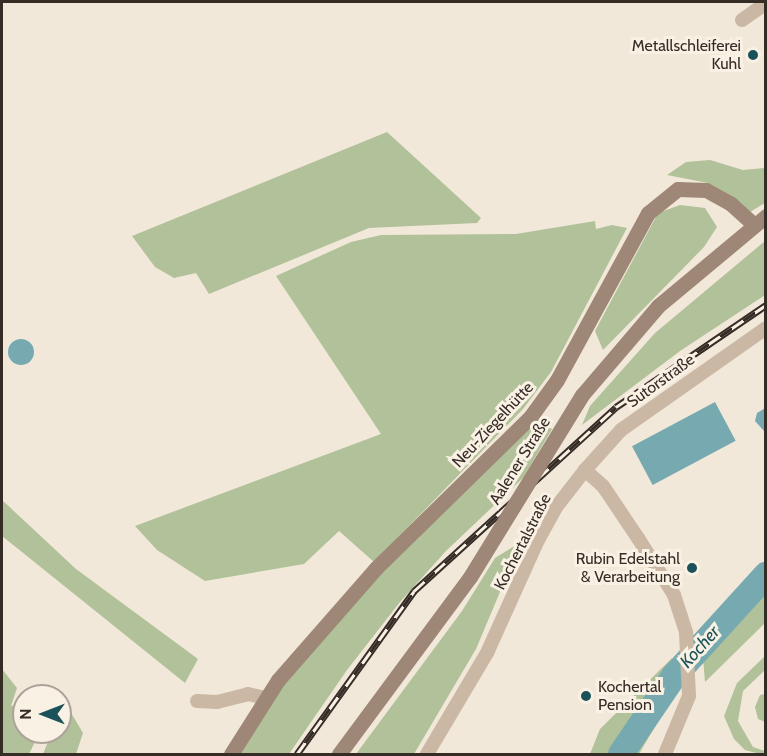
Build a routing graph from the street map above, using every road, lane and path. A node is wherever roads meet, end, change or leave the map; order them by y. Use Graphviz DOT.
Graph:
graph roads {
  1 [pos="765,3"];
  2 [pos="742,20"];
  3 [pos="759,220"];
  4 [pos="765,328"];
  5 [pos="585,470"];
  6 [pos="265,698"];
  7 [pos="197,700"];
  8 [pos="231,754"];
  9 [pos="339,754"];
  10 [pos="427,754"];
  11 [pos="665,754"];
  1 -- 2 [label="street"];
  3 -- 6 [label="street, Neu-Ziegelhütte"];
  3 -- 9 [label="street, Aalener Straße, bridge"];
  4 -- 5 [label="street, Sutorstraße"];
  5 -- 10 [label="street, Kochertalstraße"];
  5 -- 11 [label="street"];
  6 -- 7 [label="street"];
  6 -- 8 [label="street, Neu-Ziegelhütte"];
}
